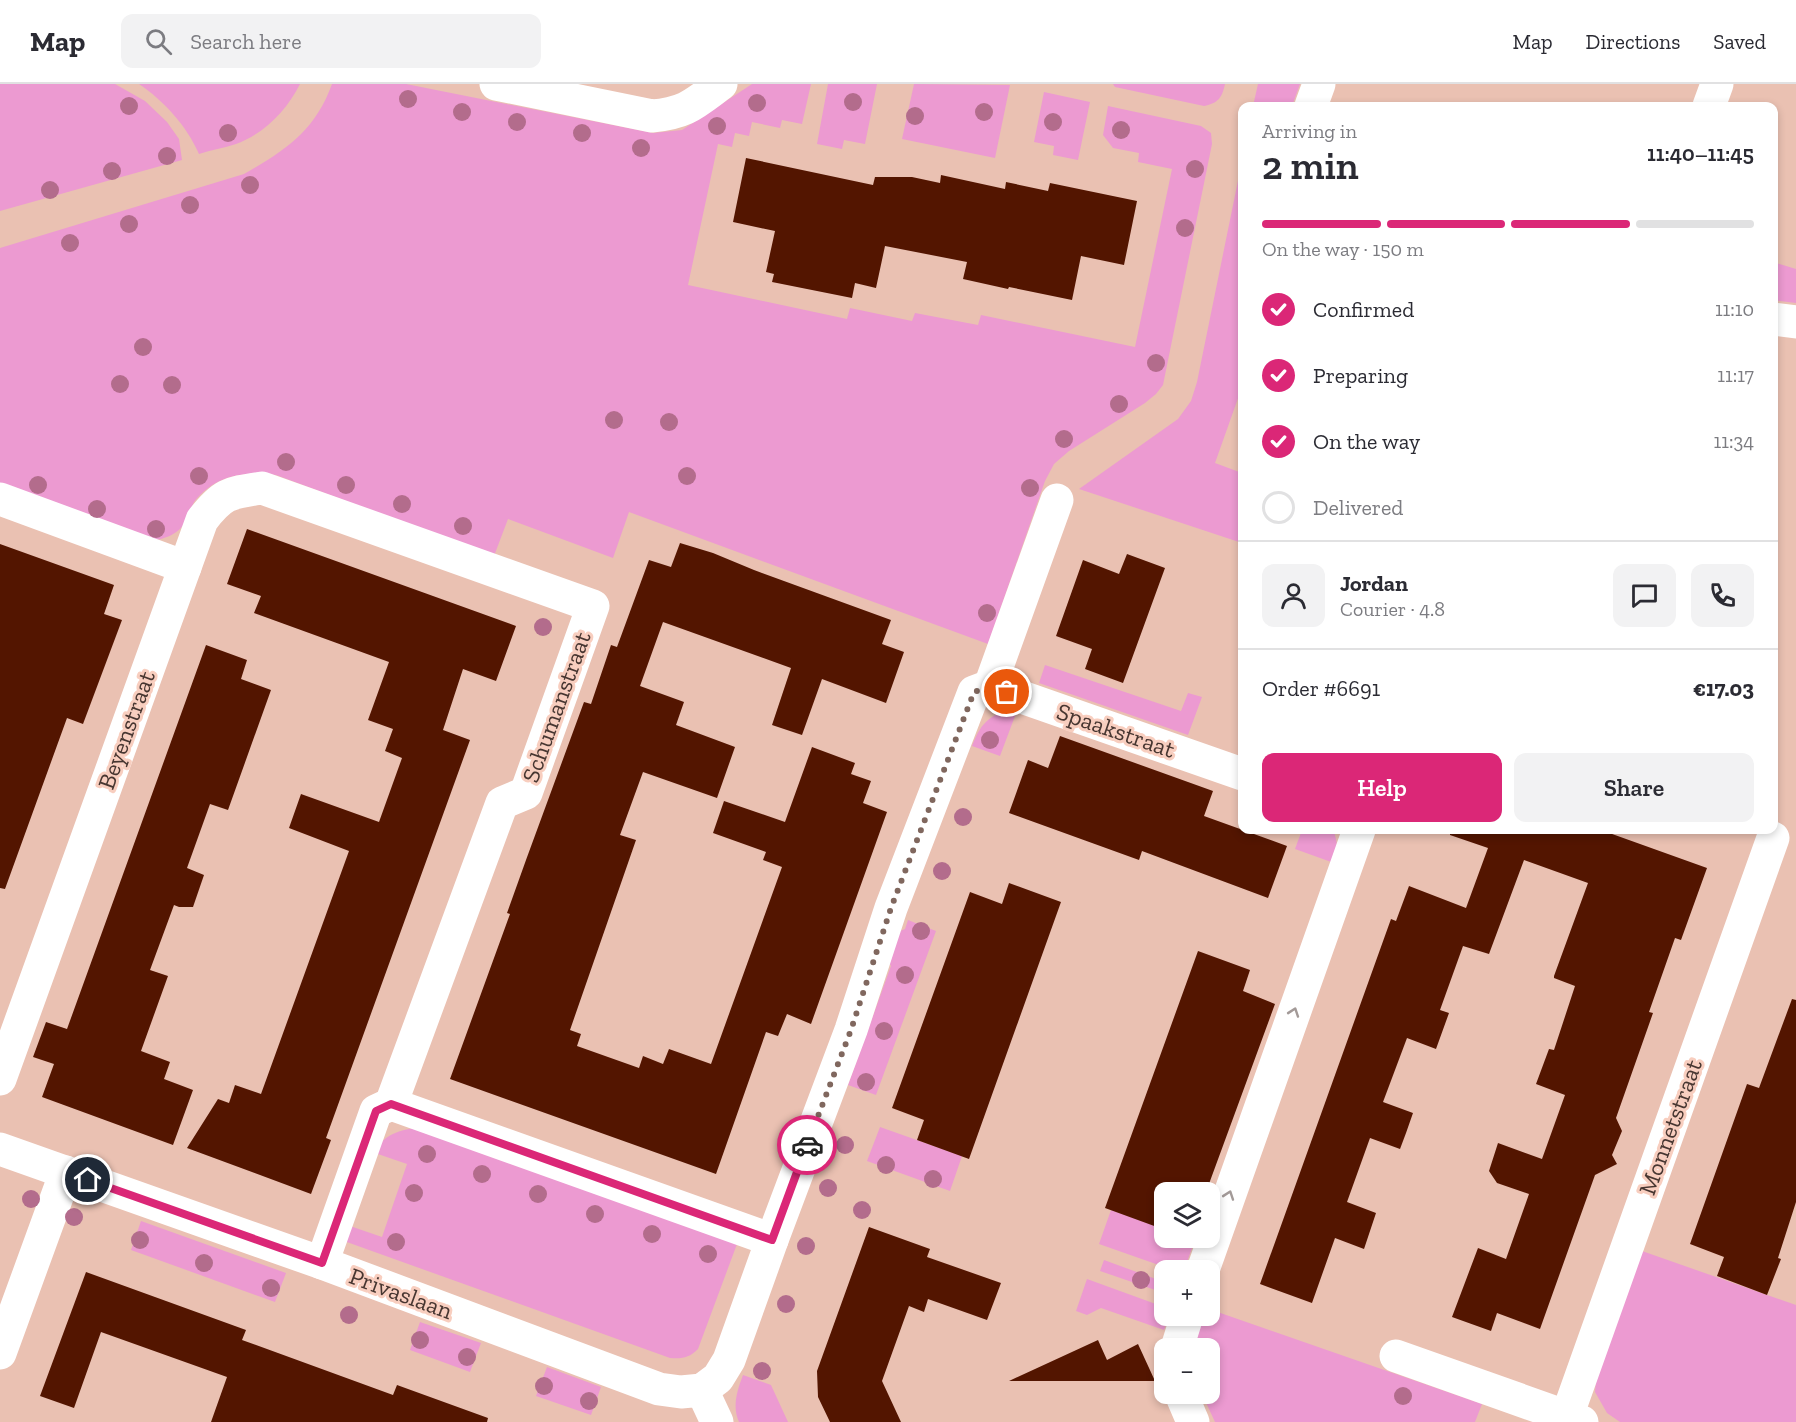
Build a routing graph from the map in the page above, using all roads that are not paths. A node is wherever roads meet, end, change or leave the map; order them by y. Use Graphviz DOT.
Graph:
graph roads {
  1 [pos="496,84"];
  2 [pos="721,84"];
  3 [pos="1318,84"];
  4 [pos="1717,84"];
  5 [pos="1312,102"];
  6 [pos="1710,102"];
  7 [pos="1778,320"];
  8 [pos="1796,322"];
  9 [pos="0,500"];
  10 [pos="1057,500"];
  11 [pos="185,567"];
  12 [pos="990,686"];
  13 [pos="1238,773"];
  14 [pos="1358,834"];
  15 [pos="1772,838"];
  16 [pos="0,1079"];
  17 [pos="391,1104"];
  18 [pos="0,1149"];
  19 [pos="66,1172"];
  20 [pos="772,1240"];
  21 [pos="1207,1260"];
  22 [pos="322,1263"];
  23 [pos="0,1353"];
  24 [pos="1396,1356"];
  25 [pos="702,1390"];
  26 [pos="1185,1404"];
  27 [pos="1575,1419"];
  28 [pos="717,1422"];
  29 [pos="1193,1422"];
  1 -- 2 [label="street"];
  3 -- 5 [label="street"];
  4 -- 6 [label="street"];
  7 -- 8 [label="street"];
  9 -- 11 [label="street"];
  10 -- 12 [label="street"];
  11 -- 16 [label="street, Beyenstraat"];
  11 -- 17 [label="street, Schumanstraat"];
  12 -- 13 [label="street, Spaakstraat"];
  12 -- 20 [label="street"];
  21 -- 14 [label="street, one-way"];
  15 -- 27 [label="street, Monnetstraat"];
  17 -- 20 [label="street"];
  17 -- 22 [label="street, Schumanstraat"];
  18 -- 19 [label="street, Privaslaan"];
  19 -- 22 [label="street, Privaslaan"];
  19 -- 23 [label="street"];
  20 -- 25 [label="street"];
  22 -- 25 [label="street, Privaslaan"];
  24 -- 27 [label="street, Monnetstraat"];
  25 -- 28 [label="street"];
  26 -- 29 [label="street"];
}
